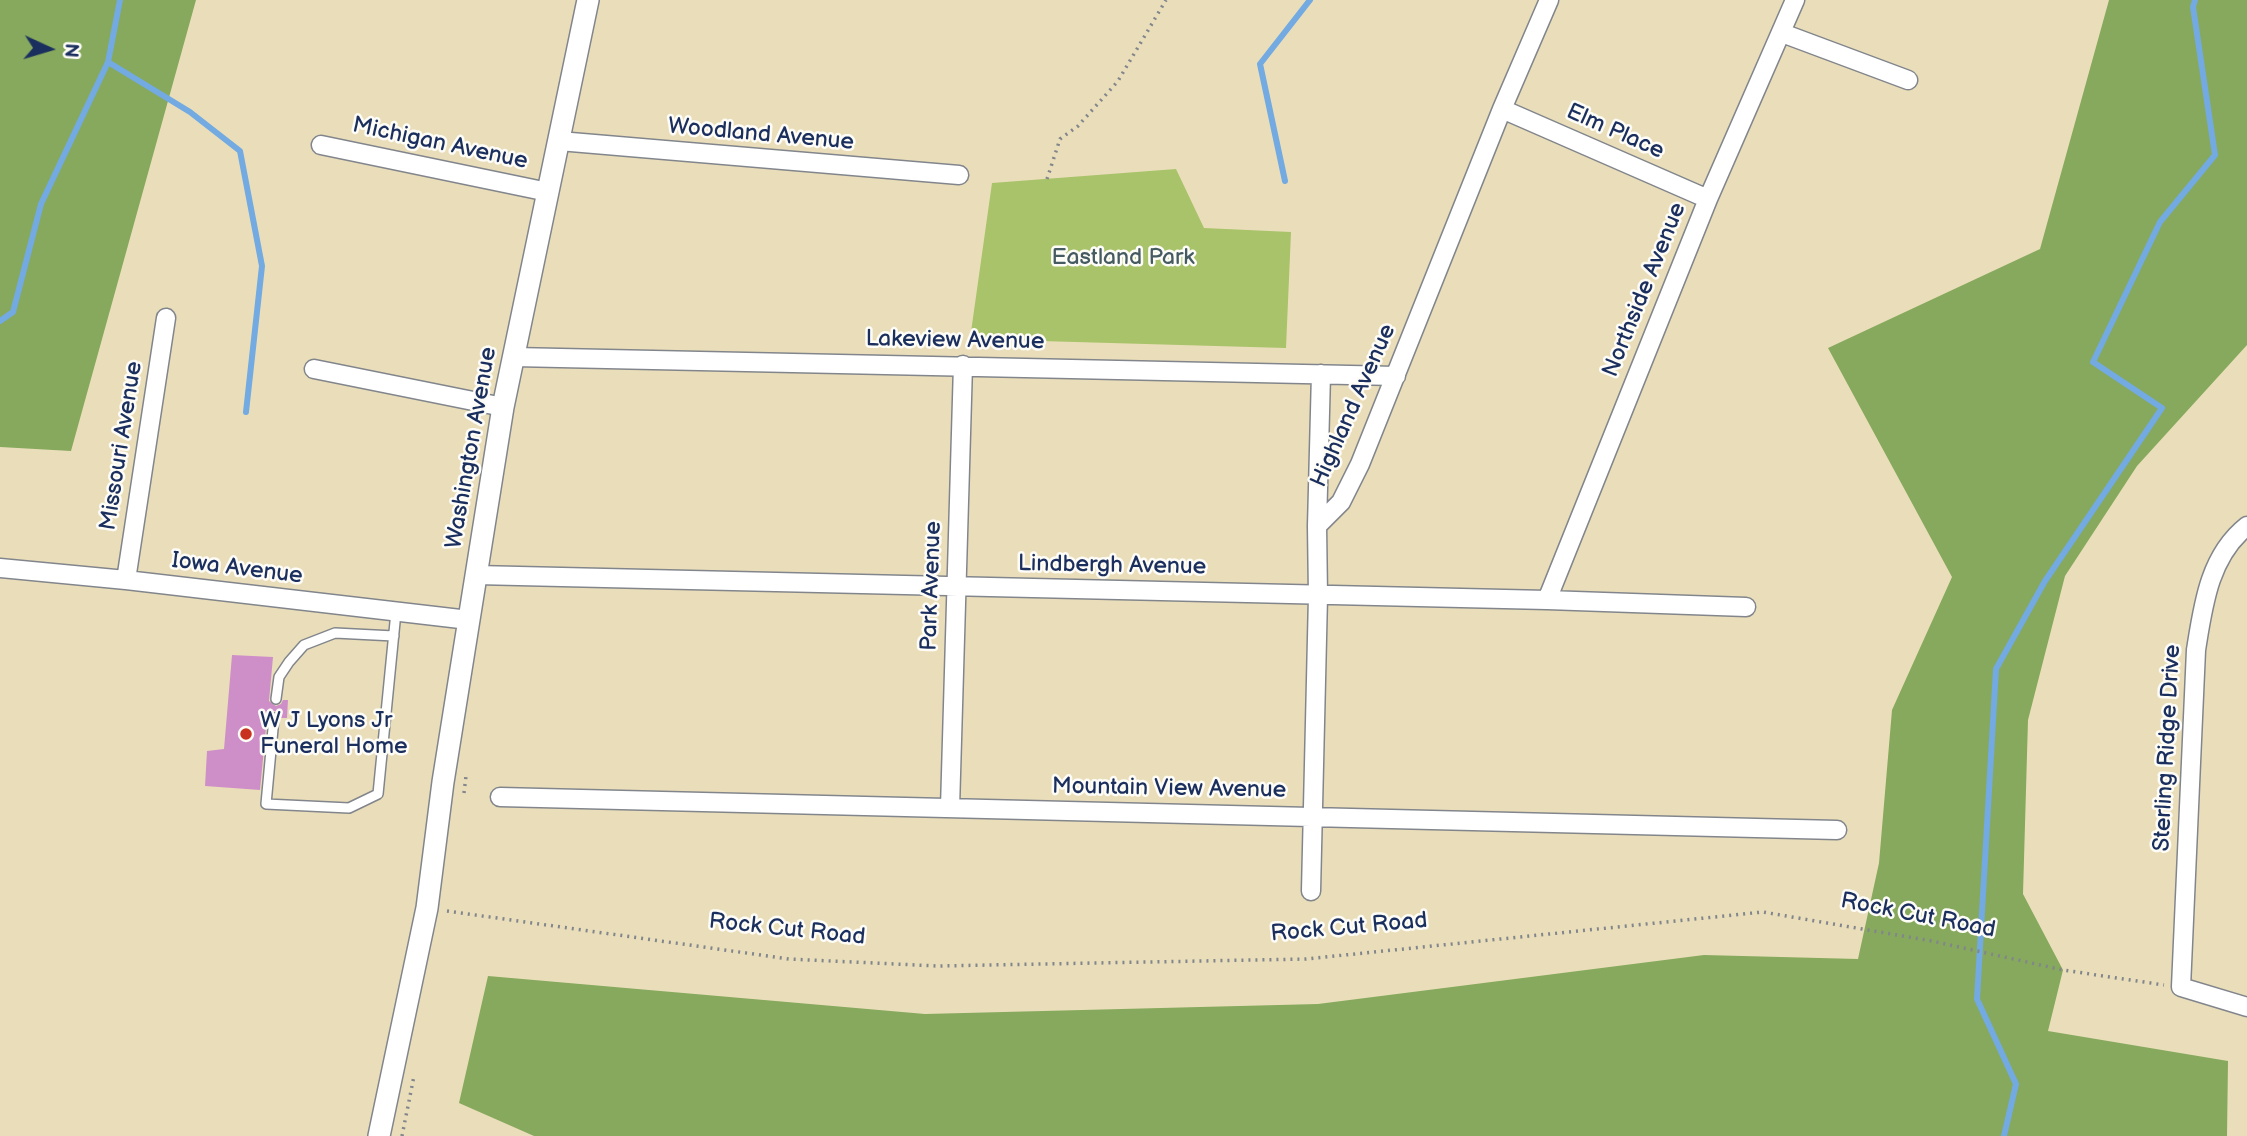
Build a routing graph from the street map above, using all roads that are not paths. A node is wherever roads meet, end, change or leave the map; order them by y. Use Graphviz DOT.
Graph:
graph roads {
  1 [pos="588,0"];
  2 [pos="1549,0"];
  3 [pos="1795,0"];
  4 [pos="1782,33"];
  5 [pos="1908,80"];
  6 [pos="1502,109"];
  7 [pos="559,141"];
  8 [pos="321,145"];
  9 [pos="959,175"];
  10 [pos="548,192"];
  11 [pos="1708,199"];
  12 [pos="166,318"];
  13 [pos="514,357"];
  14 [pos="963,365"];
  15 [pos="314,369"];
  16 [pos="1321,374"];
  17 [pos="1396,376"];
  18 [pos="503,407"];
  19 [pos="1317,526"];
  20 [pos="2247,526"];
  21 [pos="0,568"];
  22 [pos="476,575"];
  23 [pos="126,580"];
  24 [pos="957,587"];
  25 [pos="1318,596"];
  26 [pos="1547,600"];
  27 [pos="1746,607"];
  28 [pos="396,612"];
  29 [pos="469,620"];
  30 [pos="394,636"];
  31 [pos="276,699"];
  32 [pos="274,718"];
  33 [pos="500,797"];
  34 [pos="950,808"];
  35 [pos="1312,816"];
  36 [pos="1837,830"];
  37 [pos="1311,891"];
  38 [pos="2247,1007"];
  39 [pos="379,1136"];
  1 -- 7 [label="street, Washington Avenue"];
  2 -- 6 [label="street, Highland Avenue"];
  3 -- 4 [label="street, Northside Avenue"];
  4 -- 5 [label="street"];
  4 -- 11 [label="street, Northside Avenue"];
  6 -- 11 [label="street, Elm Place"];
  6 -- 17 [label="street, Highland Avenue"];
  7 -- 9 [label="street, Woodland Avenue"];
  7 -- 10 [label="street, Washington Avenue"];
  8 -- 10 [label="street, Michigan Avenue"];
  10 -- 13 [label="street, Washington Avenue"];
  11 -- 26 [label="street, Northside Avenue"];
  12 -- 23 [label="street, Missouri Avenue"];
  13 -- 14 [label="street, Lakeview Avenue"];
  13 -- 18 [label="street, Washington Avenue"];
  14 -- 16 [label="street, Lakeview Avenue"];
  14 -- 24 [label="street, Park Avenue"];
  15 -- 18 [label="street"];
  16 -- 17 [label="street, Lakeview Avenue"];
  16 -- 19 [label="street"];
  17 -- 19 [label="street, Highland Avenue"];
  18 -- 22 [label="street, Washington Avenue"];
  19 -- 25 [label="street"];
  20 -- 38 [label="street, Sterling Ridge Drive"];
  21 -- 23 [label="street, Iowa Avenue"];
  22 -- 24 [label="street, Lindbergh Avenue"];
  22 -- 29 [label="street, Washington Avenue"];
  23 -- 28 [label="street, Iowa Avenue"];
  24 -- 25 [label="street, Lindbergh Avenue"];
  24 -- 34 [label="street, Park Avenue"];
  25 -- 26 [label="street, Lindbergh Avenue"];
  25 -- 35 [label="street"];
  26 -- 27 [label="street, Lindbergh Avenue"];
  28 -- 29 [label="street, Iowa Avenue"];
  28 -- 30 [label="lane"];
  29 -- 39 [label="street, Washington Avenue"];
  30 -- 31 [label="lane"];
  30 -- 32 [label="lane"];
  33 -- 34 [label="street, Mountain View Avenue"];
  34 -- 35 [label="street, Mountain View Avenue"];
  35 -- 36 [label="street, Mountain View Avenue"];
  35 -- 37 [label="street"];
}
